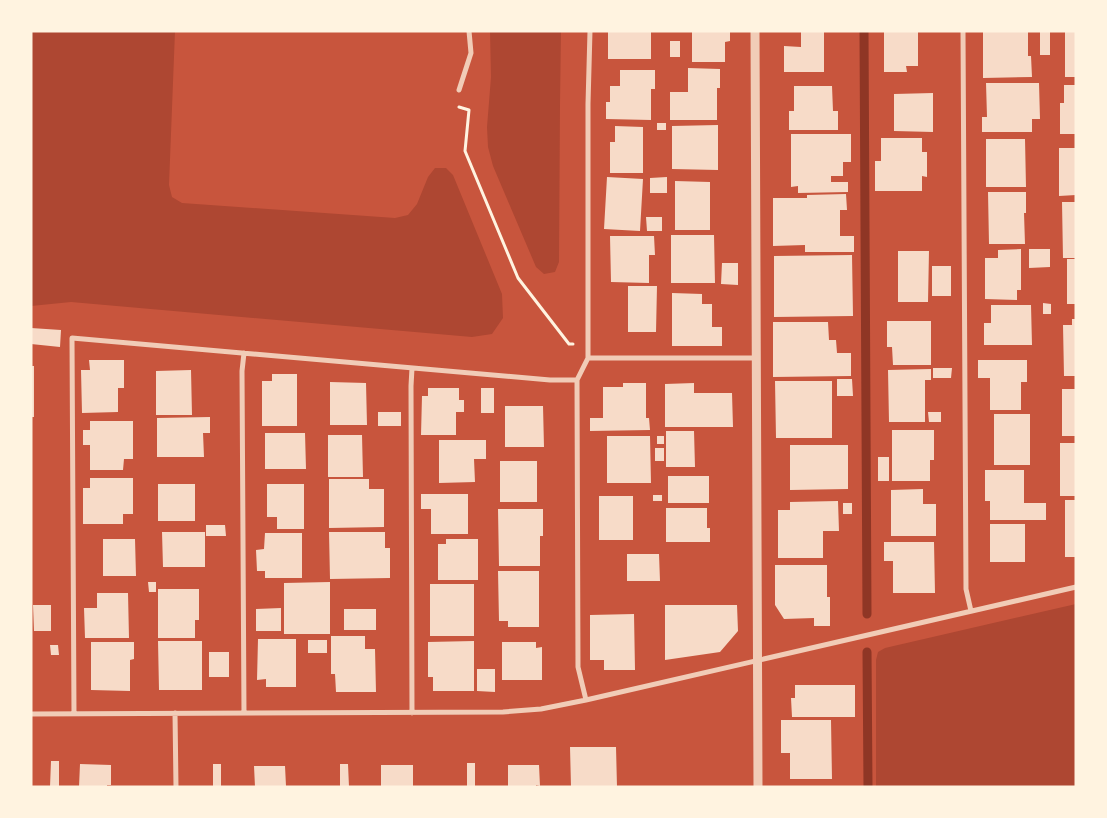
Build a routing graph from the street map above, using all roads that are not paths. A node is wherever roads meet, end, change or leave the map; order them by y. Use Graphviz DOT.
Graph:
graph roads {
  1 [pos="469,31"];
  2 [pos="590,31"];
  3 [pos="755,31"];
  4 [pos="963,31"];
  5 [pos="459,90"];
  6 [pos="244,353"];
  7 [pos="588,358"];
  8 [pos="756,358"];
  9 [pos="412,368"];
  10 [pos="577,380"];
  11 [pos="1076,587"];
  12 [pos="971,611"];
  13 [pos="758,660"];
  14 [pos="586,700"];
  15 [pos="175,713"];
  16 [pos="244,713"];
  17 [pos="412,713"];
  18 [pos="31,714"];
  19 [pos="74,714"];
  20 [pos="176,787"];
  21 [pos="758,787"];
  1 -- 5 [label="street"];
  2 -- 7 [label="street"];
  3 -- 8 [label="street"];
  4 -- 12 [label="street"];
  6 -- 9 [label="street"];
  6 -- 16 [label="street"];
  6 -- 19 [label="street"];
  7 -- 8 [label="street"];
  7 -- 10 [label="street"];
  8 -- 13 [label="street"];
  9 -- 10 [label="street"];
  9 -- 17 [label="street"];
  10 -- 14 [label="street"];
  11 -- 12 [label="street"];
  12 -- 13 [label="street"];
  13 -- 14 [label="street"];
  13 -- 21 [label="street"];
  14 -- 17 [label="street"];
  15 -- 16 [label="street"];
  15 -- 19 [label="street"];
  15 -- 20 [label="street"];
  16 -- 17 [label="street"];
  18 -- 19 [label="street"];
}
